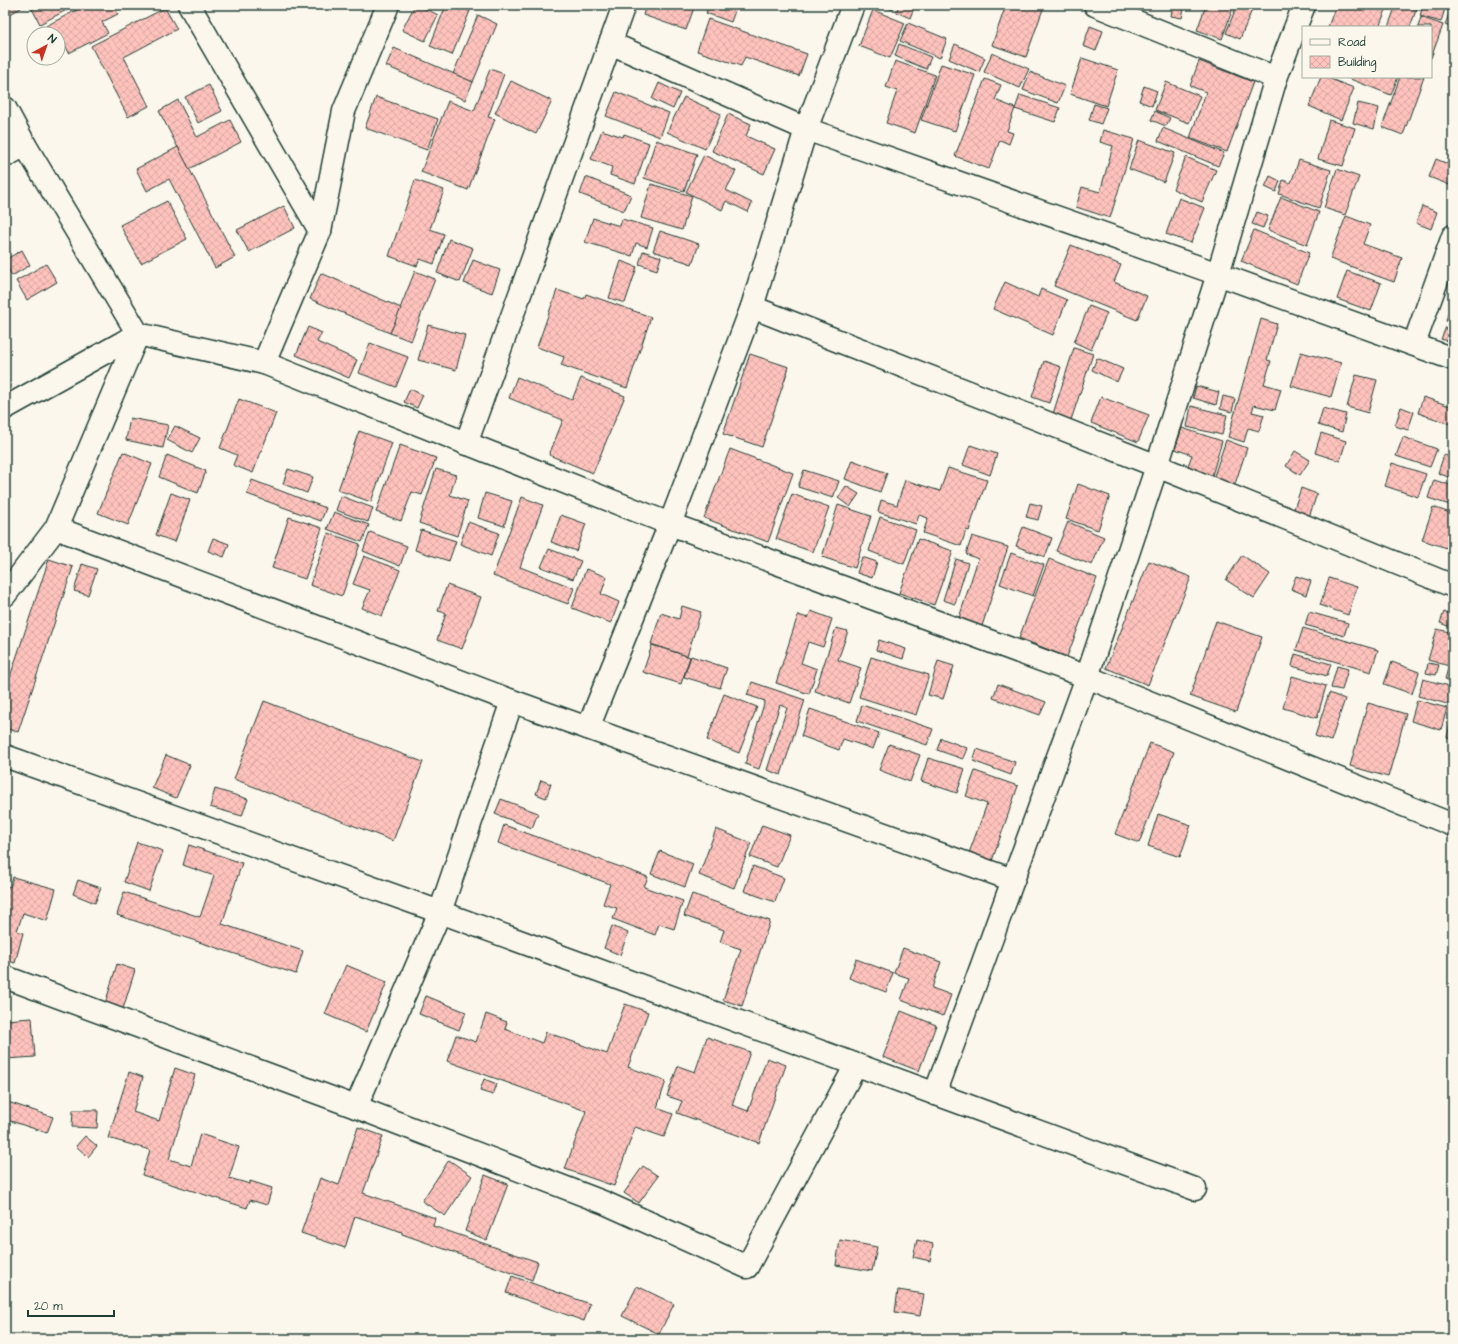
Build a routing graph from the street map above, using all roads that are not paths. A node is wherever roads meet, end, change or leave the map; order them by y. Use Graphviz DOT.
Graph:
graph roads {
  1 [pos="189,5"];
  2 [pos="388,5"];
  3 [pos="624,5"];
  4 [pos="853,5"];
  5 [pos="1094,5"];
  6 [pos="1304,5"];
  7 [pos="610,43"];
  8 [pos="1276,78"];
  9 [pos="5,108"];
  10 [pos="806,129"];
  11 [pos="25,145"];
  12 [pos="5,156"];
  13 [pos="320,231"];
  14 [pos="1453,236"];
  15 [pos="1218,274"];
  16 [pos="752,307"];
  17 [pos="138,334"];
  18 [pos="1414,344"];
  19 [pos="1453,359"];
  20 [pos="264,363"];
  21 [pos="5,408"];
  22 [pos="466,444"];
  23 [pos="1157,466"];
  24 [pos="670,524"];
  25 [pos="56,528"];
  26 [pos="1453,586"];
  27 [pos="5,595"];
  28 [pos="1087,677"];
  29 [pos="512,701"];
  30 [pos="588,728"];
  31 [pos="5,756"];
  32 [pos="1453,825"];
  33 [pos="1013,880"];
  34 [pos="440,912"];
  35 [pos="5,977"];
  36 [pos="856,1064"];
  37 [pos="935,1094"];
  38 [pos="356,1107"];
  39 [pos="1196,1189"];
  1 -- 13 [label="street"];
  2 -- 13 [label="street"];
  3 -- 7 [label="street"];
  4 -- 10 [label="street"];
  5 -- 8 [label="street"];
  6 -- 8 [label="street"];
  7 -- 10 [label="street"];
  7 -- 22 [label="street"];
  8 -- 15 [label="street"];
  9 -- 11 [label="street"];
  10 -- 15 [label="street"];
  10 -- 16 [label="street"];
  11 -- 12 [label="street"];
  11 -- 17 [label="street"];
  13 -- 20 [label="street"];
  14 -- 18 [label="street"];
  15 -- 18 [label="street"];
  15 -- 23 [label="street"];
  16 -- 23 [label="street"];
  16 -- 24 [label="street"];
  17 -- 20 [label="street"];
  17 -- 21 [label="street"];
  17 -- 25 [label="street"];
  18 -- 19 [label="street"];
  20 -- 22 [label="street"];
  22 -- 24 [label="street"];
  23 -- 26 [label="street"];
  23 -- 28 [label="street"];
  24 -- 28 [label="street"];
  24 -- 30 [label="street"];
  25 -- 27 [label="street"];
  25 -- 29 [label="street"];
  28 -- 32 [label="street"];
  28 -- 33 [label="street"];
  29 -- 30 [label="street"];
  29 -- 34 [label="street"];
  30 -- 33 [label="street"];
  31 -- 34 [label="street"];
  33 -- 37 [label="street"];
  34 -- 36 [label="street"];
  34 -- 38 [label="street"];
  35 -- 38 [label="street"];
  36 -- 37 [label="street"];
  36 -- 38 [label="street"];
  37 -- 39 [label="street"];
}
